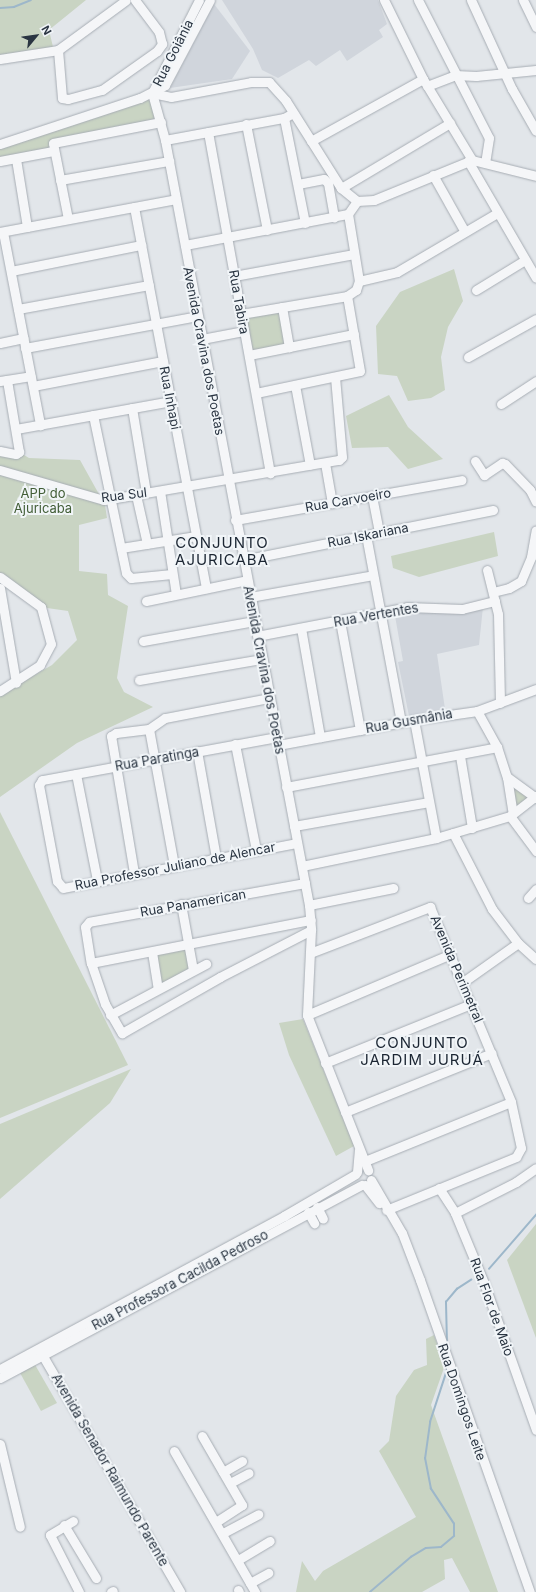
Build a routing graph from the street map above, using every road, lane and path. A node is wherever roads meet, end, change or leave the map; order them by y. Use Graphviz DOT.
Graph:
graph roads {
  1 [pos="126,0"];
  2 [pos="135,0"];
  3 [pos="199,0"];
  4 [pos="210,0"];
  5 [pos="384,0"];
  6 [pos="418,0"];
  7 [pos="471,0"];
  8 [pos="523,0"];
  9 [pos="536,28"];
  10 [pos="58,50"];
  11 [pos="0,59"];
  12 [pos="536,70"];
  13 [pos="507,74"];
  14 [pos="455,75"];
  15 [pos="425,82"];
  16 [pos="152,93"];
  17 [pos="293,113"];
  18 [pos="284,118"];
  19 [pos="161,122"];
  20 [pos="450,123"];
  21 [pos="246,124"];
  22 [pos="47,129"];
  23 [pos="536,131"];
  24 [pos="208,132"];
  25 [pos="165,140"];
  26 [pos="311,141"];
  27 [pos="0,144"];
  28 [pos="53,147"];
  29 [pos="16,159"];
  30 [pos="470,160"];
  31 [pos="0,161"];
  32 [pos="169,161"];
  33 [pos="485,163"];
  34 [pos="433,175"];
  35 [pos="536,176"];
  36 [pos="60,180"];
  37 [pos="298,184"];
  38 [pos="341,188"];
  39 [pos="176,200"];
  40 [pos="357,201"];
  41 [pos="134,207"];
  42 [pos="497,213"];
  43 [pos="348,214"];
  44 [pos="334,217"];
  45 [pos="68,219"];
  46 [pos="304,222"];
  47 [pos="27,227"];
  48 [pos="266,230"];
  49 [pos="2,232"];
  50 [pos="465,232"];
  51 [pos="227,237"];
  52 [pos="141,245"];
  53 [pos="185,246"];
  54 [pos="354,254"];
  55 [pos="525,260"];
  56 [pos="11,271"];
  57 [pos="234,276"];
  58 [pos="536,278"];
  59 [pos="359,281"];
  60 [pos="149,285"];
  61 [pos="476,290"];
  62 [pos="347,296"];
  63 [pos="282,307"];
  64 [pos="18,309"];
  65 [pos="241,314"];
  66 [pos="197,316"];
  67 [pos="536,319"];
  68 [pos="156,322"];
  69 [pos="244,331"];
  70 [pos="354,334"];
  71 [pos="23,338"];
  72 [pos="202,339"];
  73 [pos="0,343"];
  74 [pos="289,347"];
  75 [pos="25,348"];
  76 [pos="249,356"];
  77 [pos="468,358"];
  78 [pos="163,361"];
  79 [pos="31,376"];
  80 [pos="334,378"];
  81 [pos="3,381"];
  82 [pos="536,381"];
  83 [pos="295,385"];
  84 [pos="33,386"];
  85 [pos="256,393"];
  86 [pos="171,401"];
  87 [pos="501,404"];
  88 [pos="132,408"];
  89 [pos="93,415"];
  90 [pos="40,425"];
  91 [pos="16,430"];
  92 [pos="0,451"];
  93 [pos="475,461"];
  94 [pos="325,463"];
  95 [pos="310,466"];
  96 [pos="0,470"];
  97 [pos="270,473"];
  98 [pos="228,478"];
  99 [pos="461,480"];
  100 [pos="186,485"];
  101 [pos="160,491"];
  102 [pos="146,493"];
  103 [pos="136,495"];
  104 [pos="372,496"];
  105 [pos="110,500"];
  106 [pos="536,502"];
  107 [pos="332,503"];
  108 [pos="493,510"];
  109 [pos="235,520"];
  110 [pos="536,530"];
  111 [pos="379,533"];
  112 [pos="366,535"];
  113 [pos="196,536"];
  114 [pos="168,541"];
  115 [pos="147,544"];
  116 [pos="121,548"];
  117 [pos="243,560"];
  118 [pos="487,570"];
  119 [pos="172,574"];
  120 [pos="373,575"];
  121 [pos="0,577"];
  122 [pos="247,580"];
  123 [pos="0,588"];
  124 [pos="206,588"];
  125 [pos="176,594"];
  126 [pos="494,596"];
  127 [pos="250,597"];
  128 [pos="146,601"];
  129 [pos="380,614"];
  130 [pos="254,620"];
  131 [pos="340,621"];
  132 [pos="301,628"];
  133 [pos="258,636"];
  134 [pos="143,641"];
  135 [pos="262,659"];
  136 [pos="139,680"];
  137 [pos="16,683"];
  138 [pos="536,689"];
  139 [pos="0,691"];
  140 [pos="269,698"];
  141 [pos="500,703"];
  142 [pos="477,711"];
  143 [pos="414,720"];
  144 [pos="401,722"];
  145 [pos="150,729"];
  146 [pos="360,730"];
  147 [pos="320,737"];
  148 [pos="278,741"];
  149 [pos="235,744"];
  150 [pos="497,747"];
  151 [pos="197,751"];
  152 [pos="460,756"];
  153 [pos="156,759"];
  154 [pos="421,763"];
  155 [pos="116,766"];
  156 [pos="76,774"];
  157 [pos="507,777"];
  158 [pos="286,787"];
  159 [pos="536,797"];
  160 [pos="429,802"];
  161 [pos="511,815"];
  162 [pos="294,826"];
  163 [pos="472,828"];
  164 [pos="453,833"];
  165 [pos="436,838"];
  166 [pos="297,843"];
  167 [pos="256,850"];
  168 [pos="536,852"];
  169 [pos="216,858"];
  170 [pos="174,865"];
  171 [pos="302,866"];
  172 [pos="134,873"];
  173 [pos="97,880"];
  174 [pos="57,881"];
  175 [pos="305,883"];
  176 [pos="393,888"];
  177 [pos="536,889"];
  178 [pos="528,898"];
  179 [pos="181,904"];
  180 [pos="309,905"];
  181 [pos="311,920"];
  182 [pos="311,930"];
  183 [pos="188,943"];
  184 [pos="518,943"];
  185 [pos="152,952"];
  186 [pos="310,953"];
  187 [pos="451,954"];
  188 [pos="536,959"];
  189 [pos="91,963"];
  190 [pos="206,964"];
  191 [pos="193,970"];
  192 [pos="463,982"];
  193 [pos="158,989"];
  194 [pos="472,1004"];
  195 [pos="110,1015"];
  196 [pos="307,1015"];
  197 [pos="492,1053"];
  198 [pos="325,1063"];
  199 [pos="511,1102"];
  200 [pos="345,1112"];
  201 [pos="359,1147"];
  202 [pos="365,1161"];
  203 [pos="536,1168"];
  204 [pos="368,1170"];
  205 [pos="356,1173"];
  206 [pos="366,1183"];
  207 [pos="439,1188"];
  208 [pos="317,1207"];
  209 [pos="389,1211"];
  210 [pos="308,1212"];
  211 [pos="455,1213"];
  212 [pos="323,1219"];
  213 [pos="314,1224"];
  214 [pos="41,1352"];
  215 [pos="0,1368"];
  216 [pos="0,1378"];
  217 [pos="536,1430"];
  218 [pos="202,1436"];
  219 [pos="0,1444"];
  220 [pos="174,1451"];
  221 [pos="242,1461"];
  222 [pos="223,1472"];
  223 [pos="249,1473"];
  224 [pos="230,1483"];
  225 [pos="258,1514"];
  226 [pos="216,1522"];
  227 [pos="20,1527"];
  228 [pos="223,1533"];
  229 [pos="270,1541"];
  230 [pos="238,1560"];
  231 [pos="268,1573"];
  232 [pos="96,1578"];
  233 [pos="250,1583"];
  234 [pos="78,1592"];
  235 [pos="180,1592"];
  236 [pos="255,1592"];
  237 [pos="530,1592"];
  1 -- 10 [label="street"];
  2 -- 10 [label="street"];
  3 -- 16 [label="street, Rua Goiânia"];
  4 -- 16 [label="street, Rua Goiânia"];
  5 -- 15 [label="street"];
  6 -- 14 [label="street"];
  7 -- 13 [label="street"];
  8 -- 9 [label="street"];
  10 -- 11 [label="street"];
  12 -- 13 [label="street"];
  13 -- 14 [label="street"];
  13 -- 23 [label="street"];
  14 -- 15 [label="street"];
  14 -- 33 [label="street"];
  15 -- 20 [label="street"];
  15 -- 26 [label="street"];
  16 -- 17 [label="street"];
  16 -- 19 [label="street, Avenida Cravina dos Poetas"];
  16 -- 22 [label="street"];
  17 -- 18 [label="street"];
  17 -- 26 [label="street"];
  18 -- 21 [label="street"];
  18 -- 37 [label="street"];
  19 -- 25 [label="street, Avenida Cravina dos Poetas"];
  19 -- 28 [label="street"];
  20 -- 30 [label="street"];
  20 -- 38 [label="street"];
  21 -- 24 [label="street"];
  21 -- 48 [label="street"];
  22 -- 27 [label="street"];
  22 -- 28 [label="street"];
  24 -- 25 [label="street"];
  24 -- 51 [label="street, Rua Tabira"];
  25 -- 32 [label="street, Avenida Cravina dos Poetas"];
  26 -- 38 [label="street"];
  28 -- 29 [label="street"];
  28 -- 36 [label="street"];
  29 -- 31 [label="street"];
  29 -- 47 [label="street"];
  30 -- 33 [label="street"];
  30 -- 34 [label="street"];
  30 -- 42 [label="street"];
  32 -- 36 [label="street"];
  32 -- 39 [label="street, Avenida Cravina dos Poetas"];
  33 -- 35 [label="street"];
  34 -- 40 [label="street"];
  34 -- 50 [label="street"];
  36 -- 45 [label="street"];
  37 -- 44 [label="street"];
  37 -- 46 [label="street"];
  38 -- 40 [label="street"];
  39 -- 41 [label="street"];
  39 -- 53 [label="street, Avenida Cravina dos Poetas"];
  40 -- 43 [label="street"];
  41 -- 45 [label="street"];
  41 -- 52 [label="street, Rua Inhapi"];
  42 -- 50 [label="street"];
  42 -- 55 [label="street"];
  43 -- 44 [label="street"];
  43 -- 54 [label="street"];
  44 -- 46 [label="street"];
  45 -- 47 [label="street"];
  46 -- 48 [label="street"];
  47 -- 49 [label="street"];
  48 -- 51 [label="street"];
  49 -- 56 [label="street"];
  50 -- 59 [label="street"];
  51 -- 53 [label="street"];
  51 -- 57 [label="street, Rua Tabira"];
  52 -- 56 [label="street"];
  52 -- 60 [label="street, Rua Inhapi"];
  53 -- 66 [label="street, Avenida Cravina dos Poetas"];
  54 -- 57 [label="street"];
  54 -- 59 [label="street"];
  55 -- 58 [label="street"];
  55 -- 61 [label="street"];
  56 -- 64 [label="street"];
  57 -- 65 [label="street, Rua Tabira"];
  59 -- 62 [label="street"];
  60 -- 64 [label="street"];
  60 -- 68 [label="street, Rua Inhapi"];
  62 -- 63 [label="street"];
  62 -- 70 [label="street"];
  63 -- 65 [label="street"];
  63 -- 74 [label="street"];
  64 -- 71 [label="street"];
  65 -- 69 [label="street, Rua Tabira"];
  66 -- 68 [label="street"];
  66 -- 72 [label="street, Avenida Cravina dos Poetas"];
  67 -- 77 [label="street"];
  68 -- 75 [label="street"];
  68 -- 78 [label="street, Rua Inhapi"];
  69 -- 72 [label="street"];
  69 -- 76 [label="street, Rua Tabira"];
  70 -- 74 [label="street"];
  70 -- 80 [label="street"];
  71 -- 73 [label="street"];
  71 -- 75 [label="street"];
  72 -- 98 [label="street, Avenida Cravina dos Poetas"];
  74 -- 76 [label="street"];
  75 -- 79 [label="street"];
  76 -- 85 [label="street, Rua Tabira"];
  78 -- 84 [label="street"];
  78 -- 86 [label="street, Rua Inhapi"];
  79 -- 81 [label="street"];
  79 -- 84 [label="street"];
  80 -- 83 [label="street"];
  80 -- 94 [label="street, Rua Sul"];
  81 -- 91 [label="street"];
  82 -- 87 [label="street"];
  83 -- 85 [label="street"];
  83 -- 95 [label="street"];
  84 -- 90 [label="street"];
  85 -- 97 [label="street, Rua Tabira"];
  86 -- 88 [label="street"];
  86 -- 100 [label="street, Rua Inhapi"];
  88 -- 89 [label="street"];
  88 -- 102 [label="street"];
  89 -- 90 [label="street"];
  89 -- 105 [label="street"];
  90 -- 91 [label="street"];
  91 -- 92 [label="street"];
  93 -- 106 [label="street"];
  94 -- 95 [label="street, Rua Sul"];
  94 -- 107 [label="street"];
  95 -- 97 [label="street, Rua Sul"];
  96 -- 105 [label="street, Rua Sul"];
  97 -- 98 [label="street, Rua Sul"];
  98 -- 100 [label="street, Rua Sul"];
  98 -- 109 [label="street, Avenida Cravina dos Poetas"];
  99 -- 104 [label="street, Rua Carvoeiro"];
  100 -- 101 [label="street, Rua Sul"];
  100 -- 113 [label="street, Rua Inhapi"];
  101 -- 102 [label="street, Rua Sul"];
  101 -- 114 [label="street"];
  102 -- 103 [label="street, Rua Sul"];
  103 -- 105 [label="street, Rua Sul"];
  103 -- 115 [label="street"];
  104 -- 107 [label="street, Rua Carvoeiro"];
  104 -- 111 [label="street"];
  105 -- 116 [label="street"];
  107 -- 109 [label="street, Rua Carvoeiro"];
  108 -- 111 [label="street, Rua Iskariana"];
  109 -- 117 [label="street, Avenida Cravina dos Poetas"];
  110 -- 126 [label="street, Rua Vertentes"];
  111 -- 112 [label="street, Rua Iskariana"];
  112 -- 117 [label="street, Rua Iskariana"];
  112 -- 120 [label="street"];
  113 -- 114 [label="street"];
  113 -- 124 [label="street, Rua Inhapi"];
  114 -- 115 [label="street"];
  114 -- 119 [label="street"];
  115 -- 116 [label="street"];
  116 -- 119 [label="street"];
  117 -- 122 [label="street, Avenida Cravina dos Poetas"];
  118 -- 126 [label="street"];
  119 -- 125 [label="street"];
  120 -- 127 [label="street"];
  120 -- 129 [label="street"];
  121 -- 137 [label="street"];
  122 -- 124 [label="street"];
  122 -- 127 [label="street, Avenida Cravina dos Poetas"];
  123 -- 137 [label="street"];
  124 -- 125 [label="street"];
  125 -- 128 [label="street"];
  126 -- 129 [label="street, Rua Vertentes"];
  126 -- 141 [label="street"];
  127 -- 130 [label="street, Avenida Cravina dos Poetas"];
  129 -- 131 [label="street, Rua Vertentes"];
  129 -- 144 [label="street"];
  130 -- 133 [label="street, Avenida Cravina dos Poetas"];
  130 -- 134 [label="street"];
  131 -- 132 [label="street, Rua Vertentes"];
  131 -- 146 [label="street"];
  132 -- 133 [label="street, Rua Vertentes"];
  132 -- 147 [label="street"];
  133 -- 135 [label="street, Avenida Cravina dos Poetas"];
  135 -- 136 [label="street"];
  135 -- 140 [label="street, Avenida Cravina dos Poetas"];
  137 -- 139 [label="street"];
  138 -- 141 [label="street, Rua Gusmânia"];
  140 -- 145 [label="street"];
  140 -- 148 [label="street, Avenida Cravina dos Poetas"];
  141 -- 142 [label="street, Rua Gusmânia"];
  142 -- 143 [label="street, Rua Gusmânia"];
  142 -- 150 [label="street"];
  143 -- 144 [label="street, Rua Gusmânia"];
  143 -- 154 [label="street"];
  144 -- 146 [label="street, Rua Gusmânia"];
  145 -- 153 [label="street"];
  145 -- 155 [label="street"];
  146 -- 147 [label="street, Rua Gusmânia"];
  147 -- 148 [label="street, Rua Gusmânia"];
  148 -- 149 [label="street, Rua Paratinga"];
  148 -- 158 [label="street, Avenida Cravina dos Poetas"];
  149 -- 151 [label="street, Rua Paratinga"];
  149 -- 167 [label="street"];
  150 -- 152 [label="street"];
  150 -- 157 [label="street"];
  151 -- 153 [label="street, Rua Paratinga"];
  151 -- 169 [label="street"];
  152 -- 154 [label="street"];
  152 -- 163 [label="street"];
  153 -- 155 [label="street, Rua Paratinga"];
  153 -- 170 [label="street"];
  154 -- 158 [label="street"];
  154 -- 160 [label="street"];
  155 -- 156 [label="street, Rua Paratinga"];
  155 -- 172 [label="street"];
  156 -- 173 [label="street"];
  156 -- 174 [label="street, Rua Paratinga"];
  157 -- 159 [label="street"];
  157 -- 161 [label="street"];
  158 -- 162 [label="street, Avenida Cravina dos Poetas"];
  159 -- 161 [label="street"];
  160 -- 162 [label="street"];
  160 -- 165 [label="street"];
  161 -- 163 [label="street"];
  161 -- 168 [label="street"];
  162 -- 166 [label="street, Avenida Cravina dos Poetas"];
  163 -- 164 [label="street"];
  164 -- 165 [label="street"];
  164 -- 184 [label="street"];
  165 -- 171 [label="street"];
  166 -- 167 [label="street, Rua Professor Juliano de Alencar"];
  166 -- 171 [label="street, Avenida Cravina dos Poetas"];
  167 -- 169 [label="street, Rua Professor Juliano de Alencar"];
  169 -- 170 [label="street, Rua Professor Juliano de Alencar"];
  170 -- 172 [label="street, Rua Professor Juliano de Alencar"];
  171 -- 175 [label="street, Avenida Cravina dos Poetas"];
  172 -- 173 [label="street, Rua Professor Juliano de Alencar"];
  173 -- 174 [label="street, Rua Professor Juliano de Alencar"];
  175 -- 179 [label="street, Rua Panamerican"];
  175 -- 180 [label="street, Avenida Cravina dos Poetas"];
  176 -- 180 [label="street"];
  177 -- 178 [label="street"];
  179 -- 183 [label="street"];
  179 -- 189 [label="street, Rua Panamerican"];
  180 -- 181 [label="street, Avenida Cravina dos Poetas"];
  181 -- 182 [label="street, Avenida Cravina dos Poetas"];
  181 -- 183 [label="street"];
  182 -- 186 [label="street, Avenida Cravina dos Poetas"];
  182 -- 195 [label="street"];
  183 -- 185 [label="street"];
  183 -- 191 [label="street"];
  184 -- 188 [label="street"];
  184 -- 192 [label="street"];
  185 -- 189 [label="street"];
  185 -- 193 [label="street"];
  186 -- 187 [label="street, Avenida Perimetral"];
  186 -- 196 [label="street, Avenida Cravina dos Poetas"];
  187 -- 192 [label="street, Avenida Perimetral"];
  187 -- 196 [label="street"];
  189 -- 195 [label="street"];
  190 -- 191 [label="street"];
  191 -- 193 [label="street"];
  192 -- 194 [label="street, Avenida Perimetral"];
  193 -- 195 [label="street"];
  194 -- 197 [label="street, Avenida Perimetral"];
  194 -- 198 [label="street"];
  196 -- 198 [label="street, Avenida Cravina dos Poetas"];
  197 -- 199 [label="street, Avenida Perimetral"];
  197 -- 200 [label="street"];
  198 -- 200 [label="street, Avenida Cravina dos Poetas"];
  199 -- 202 [label="street"];
  199 -- 207 [label="street, Avenida Perimetral"];
  200 -- 201 [label="street, Avenida Cravina dos Poetas"];
  201 -- 202 [label="street, Avenida Cravina dos Poetas"];
  201 -- 205 [label="street, Avenida Cravina dos Poetas"];
  202 -- 204 [label="street, Avenida Cravina dos Poetas"];
  203 -- 211 [label="street"];
  204 -- 205 [label="street, Rua Professora Cacilda Pedroso"];
  204 -- 206 [label="street, Avenida Cravina dos Poetas"];
  205 -- 206 [label="street"];
  205 -- 214 [label="street, Rua Professora Cacilda Pedroso"];
  206 -- 208 [label="street, Rua Professora Cacilda Pedroso"];
  206 -- 209 [label="street, Rua Domingos Leite"];
  207 -- 209 [label="street"];
  207 -- 211 [label="street, Rua Flor de Maio"];
  208 -- 210 [label="street, Rua Professora Cacilda Pedroso"];
  208 -- 212 [label="street"];
  209 -- 237 [label="street, Rua Domingos Leite"];
  210 -- 213 [label="street"];
  210 -- 214 [label="street, Rua Professora Cacilda Pedroso"];
  211 -- 217 [label="street, Rua Flor de Maio"];
  214 -- 215 [label="street, Rua Professora Cacilda Pedroso"];
  214 -- 216 [label="street, Rua Professora Cacilda Pedroso"];
  214 -- 235 [label="street, Avenida Senador Raimundo Parente"];
  218 -- 222 [label="street"];
  219 -- 227 [label="street"];
  220 -- 226 [label="street"];
  221 -- 222 [label="street"];
  222 -- 224 [label="street"];
  223 -- 224 [label="street"];
  224 -- 226 [label="street"];
  225 -- 228 [label="street"];
  226 -- 228 [label="street"];
  228 -- 230 [label="street"];
  229 -- 230 [label="street"];
  230 -- 233 [label="street"];
  231 -- 233 [label="street"];
  232 -- 234 [label="street"];
  233 -- 236 [label="street"];
}
